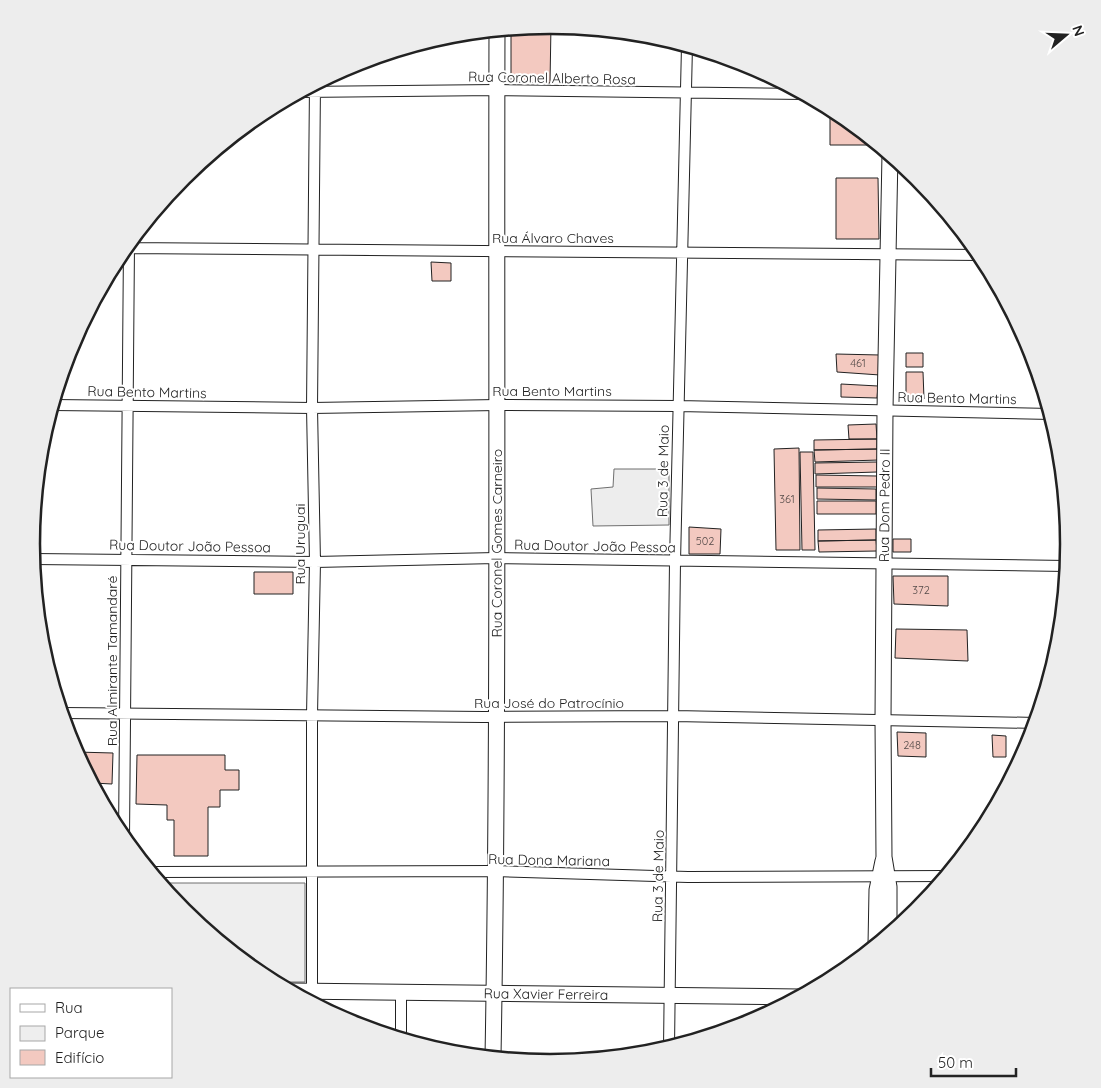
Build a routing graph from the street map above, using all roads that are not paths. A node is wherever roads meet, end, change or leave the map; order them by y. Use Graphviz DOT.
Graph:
graph roads {
  1 [pos="497,37"];
  2 [pos="687,52"];
  3 [pos="321,88"];
  4 [pos="497,90"];
  5 [pos="314,92"];
  6 [pos="686,94"];
  7 [pos="791,94"];
  8 [pos="890,163"];
  9 [pos="136,247"];
  10 [pos="314,248"];
  11 [pos="496,252"];
  12 [pos="682,253"];
  13 [pos="888,253"];
  14 [pos="971,255"];
  15 [pos="128,258"];
  16 [pos="60,405"];
  17 [pos="498,405"];
  18 [pos="128,406"];
  19 [pos="678,406"];
  20 [pos="312,408"];
  21 [pos="885,410"];
  22 [pos="1043,414"];
  23 [pos="496,558"];
  24 [pos="40,559"];
  25 [pos="127,559"];
  26 [pos="315,562"];
  27 [pos="675,562"];
  28 [pos="884,563"];
  29 [pos="1060,566"];
  30 [pos="69,713"];
  31 [pos="126,713"];
  32 [pos="312,715"];
  33 [pos="674,716"];
  34 [pos="496,717"];
  35 [pos="883,721"];
  36 [pos="1028,723"];
  37 [pos="124,824"];
  38 [pos="494,871"];
  39 [pos="160,872"];
  40 [pos="313,873"];
  41 [pos="884,876"];
  42 [pos="937,876"];
  43 [pos="672,877"];
  44 [pos="888,927"];
  45 [pos="877,936"];
  46 [pos="401,993"];
  47 [pos="494,994"];
  48 [pos="312,995"];
  49 [pos="669,995"];
  50 [pos="315,997"];
  51 [pos="786,997"];
  52 [pos="401,1032"];
  53 [pos="669,1040"];
  54 [pos="493,1051"];
  1 -- 4 [label="street, Rua Coronel Gomes Carneiro"];
  2 -- 6 [label="street, Rua 3 de Maio"];
  3 -- 4 [label="street, Rua Coronel Alberto Rosa"];
  4 -- 6 [label="street, Rua Coronel Alberto Rosa"];
  4 -- 11 [label="street, Rua Coronel Gomes Carneiro"];
  5 -- 10 [label="street, Rua Uruguai"];
  6 -- 7 [label="street, Rua Coronel Alberto Rosa"];
  6 -- 12 [label="street, Rua 3 de Maio"];
  8 -- 13 [label="street, Rua Dom Pedro II"];
  9 -- 10 [label="street, Rua Álvaro Chaves"];
  10 -- 11 [label="street, Rua Álvaro Chaves"];
  10 -- 20 [label="street, Rua Uruguai"];
  11 -- 12 [label="street, Rua Álvaro Chaves"];
  11 -- 17 [label="street, Rua Coronel Gomes Carneiro"];
  12 -- 13 [label="street, Rua Álvaro Chaves"];
  12 -- 19 [label="street, Rua 3 de Maio"];
  13 -- 14 [label="street, Rua Álvaro Chaves"];
  13 -- 21 [label="street, Rua Dom Pedro II"];
  15 -- 18 [label="street, Rua Almirante Tamandaré"];
  16 -- 18 [label="street, Rua Bento Martins"];
  17 -- 19 [label="street, Rua Bento Martins"];
  17 -- 20 [label="street, Rua Bento Martins"];
  17 -- 23 [label="street, Rua Coronel Gomes Carneiro"];
  18 -- 20 [label="street, Rua Bento Martins"];
  18 -- 25 [label="street, Rua Almirante Tamandaré"];
  19 -- 21 [label="street, Rua Bento Martins"];
  19 -- 27 [label="street, Rua 3 de Maio"];
  20 -- 26 [label="street, Rua Uruguai"];
  21 -- 22 [label="street, Rua Bento Martins"];
  21 -- 28 [label="street, Rua Dom Pedro II"];
  23 -- 26 [label="street, Rua Doutor João Pessoa"];
  23 -- 27 [label="street, Rua Doutor João Pessoa"];
  23 -- 34 [label="street, Rua Coronel Gomes Carneiro"];
  24 -- 25 [label="street, Rua Doutor João Pessoa"];
  25 -- 26 [label="street, Rua Doutor João Pessoa"];
  25 -- 31 [label="street, Rua Almirante Tamandaré"];
  26 -- 32 [label="street, Rua Uruguai"];
  27 -- 28 [label="street, Rua Doutor João Pessoa"];
  27 -- 33 [label="street, Rua 3 de Maio"];
  28 -- 29 [label="street, Rua Doutor João Pessoa"];
  28 -- 35 [label="street, Rua Dom Pedro II"];
  30 -- 31 [label="street, Rua José do Patrocínio"];
  31 -- 32 [label="street, Rua José do Patrocínio"];
  31 -- 37 [label="street, Rua Almirante Tamandaré"];
  32 -- 34 [label="street, Rua José do Patrocínio"];
  32 -- 40 [label="street, Rua Uruguai"];
  33 -- 34 [label="street, Rua José do Patrocínio"];
  33 -- 35 [label="street, Rua José do Patrocínio"];
  33 -- 43 [label="street, Rua 3 de Maio"];
  34 -- 38 [label="street, Rua Coronel Gomes Carneiro"];
  35 -- 36 [label="street, Rua José do Patrocínio"];
  35 -- 41 [label="street, Rua Dom Pedro II"];
  38 -- 40 [label="street, Rua Dona Mariana"];
  38 -- 43 [label="street, Rua Dona Mariana"];
  38 -- 47 [label="street, Rua Coronel Gomes Carneiro"];
  39 -- 40 [label="street, Rua Dona Mariana"];
  40 -- 48 [label="street, Rua Uruguai"];
  41 -- 42 [label="street, Rua Dona Mariana"];
  41 -- 43 [label="street, Rua Dona Mariana"];
  41 -- 44 [label="street, Rua Dom Pedro II"];
  41 -- 45 [label="street, Rua Dom Pedro II"];
  43 -- 49 [label="street, Rua 3 de Maio"];
  46 -- 47 [label="street, Rua Xavier Ferreira"];
  46 -- 50 [label="street, Rua Xavier Ferreira"];
  46 -- 52 [label="street"];
  47 -- 49 [label="street, Rua Xavier Ferreira"];
  47 -- 54 [label="street, Rua Coronel Gomes Carneiro"];
  49 -- 51 [label="street, Rua Xavier Ferreira"];
  49 -- 53 [label="street, Rua 3 de Maio"];
}
